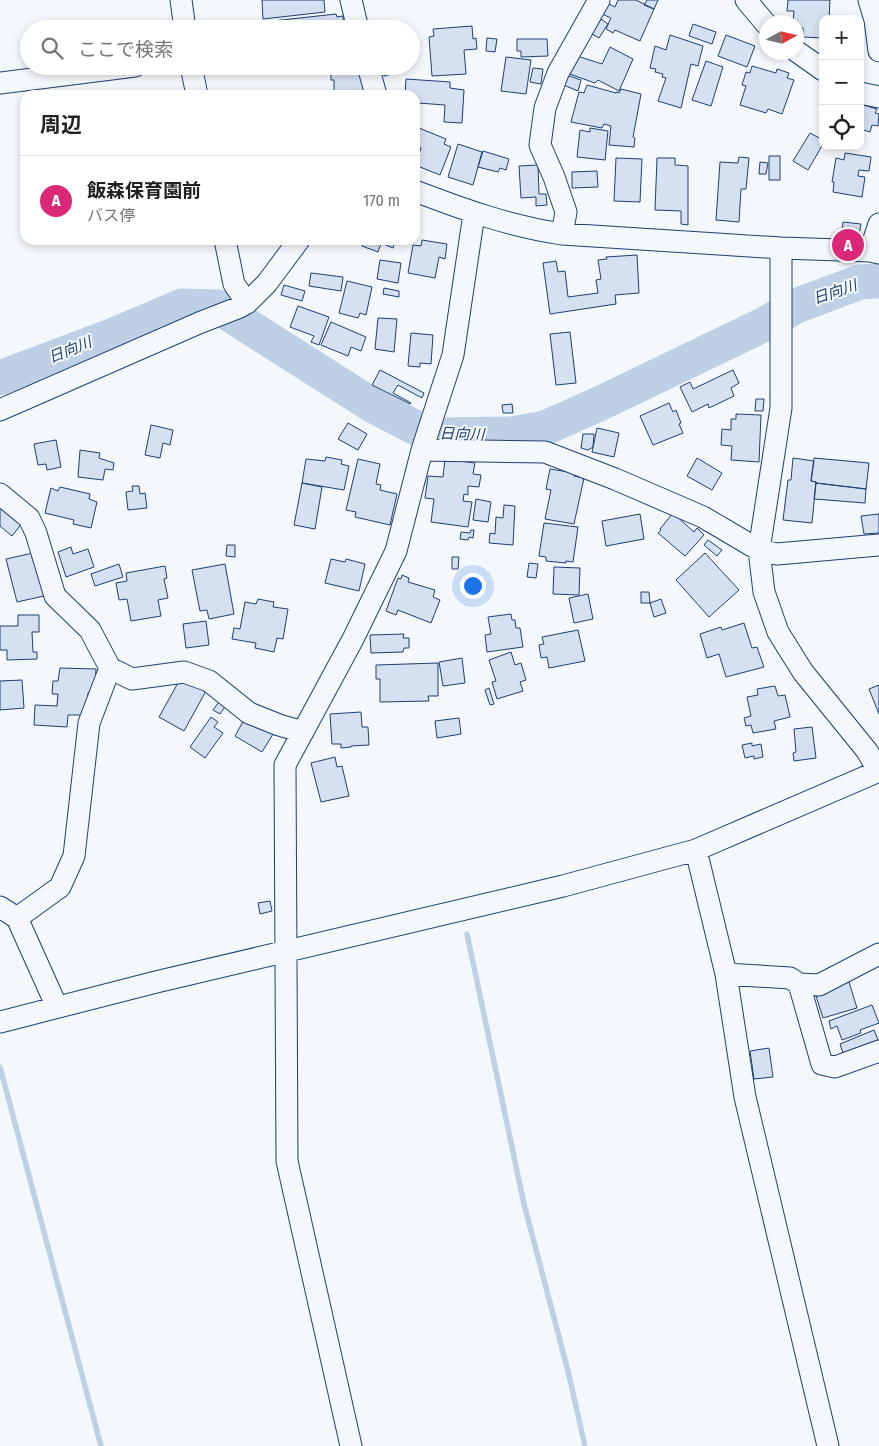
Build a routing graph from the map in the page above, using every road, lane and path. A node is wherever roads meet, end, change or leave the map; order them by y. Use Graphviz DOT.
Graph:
graph roads {
  1 [pos="181,0"];
  2 [pos="599,0"];
  3 [pos="746,0"];
  4 [pos="869,0"];
  5 [pos="350,1"];
  6 [pos="759,16"];
  7 [pos="184,20"];
  8 [pos="355,20"];
  9 [pos="879,51"];
  10 [pos="804,57"];
  11 [pos="819,67"];
  12 [pos="64,75"];
  13 [pos="193,75"];
  14 [pos="370,75"];
  15 [pos="0,83"];
  16 [pos="196,90"];
  17 [pos="375,90"];
  18 [pos="864,94"];
  19 [pos="879,97"];
  20 [pos="420,193"];
  21 [pos="474,214"];
  22 [pos="879,224"];
  23 [pos="562,234"];
  24 [pos="226,245"];
  25 [pos="295,245"];
  26 [pos="781,248"];
  27 [pos="875,252"];
  28 [pos="244,305"];
  29 [pos="0,410"];
  30 [pos="422,450"];
  31 [pos="0,494"];
  32 [pos="879,545"];
  33 [pos="759,550"];
  34 [pos="110,668"];
  35 [pos="303,732"];
  36 [pos="879,771"];
  37 [pos="696,850"];
  38 [pos="9,912"];
  39 [pos="285,953"];
  40 [pos="879,954"];
  41 [pos="726,974"];
  42 [pos="799,984"];
  43 [pos="58,1007"];
  44 [pos="0,1022"];
  45 [pos="879,1050"];
  46 [pos="351,1446"];
  47 [pos="828,1446"];
  1 -- 7 [label="street"];
  2 -- 23 [label="street"];
  3 -- 6 [label="street"];
  4 -- 9 [label="street"];
  5 -- 8 [label="street"];
  10 -- 11 [label="street"];
  12 -- 15 [label="street"];
  13 -- 16 [label="street"];
  14 -- 17 [label="street"];
  18 -- 19 [label="street"];
  20 -- 21 [label="street"];
  21 -- 23 [label="street"];
  21 -- 30 [label="street"];
  22 -- 27 [label="street"];
  23 -- 26 [label="street"];
  24 -- 28 [label="street"];
  25 -- 28 [label="street"];
  26 -- 27 [label="street"];
  26 -- 33 [label="street"];
  28 -- 29 [label="street"];
  30 -- 33 [label="street"];
  30 -- 35 [label="street"];
  31 -- 34 [label="street"];
  32 -- 33 [label="street"];
  33 -- 36 [label="street"];
  34 -- 35 [label="street"];
  34 -- 38 [label="street"];
  35 -- 39 [label="street"];
  36 -- 37 [label="street"];
  37 -- 39 [label="street"];
  37 -- 41 [label="street"];
  38 -- 43 [label="street"];
  39 -- 43 [label="street"];
  39 -- 46 [label="street"];
  40 -- 42 [label="street"];
  41 -- 42 [label="street"];
  41 -- 47 [label="street"];
  42 -- 45 [label="street"];
  43 -- 44 [label="street"];
}
